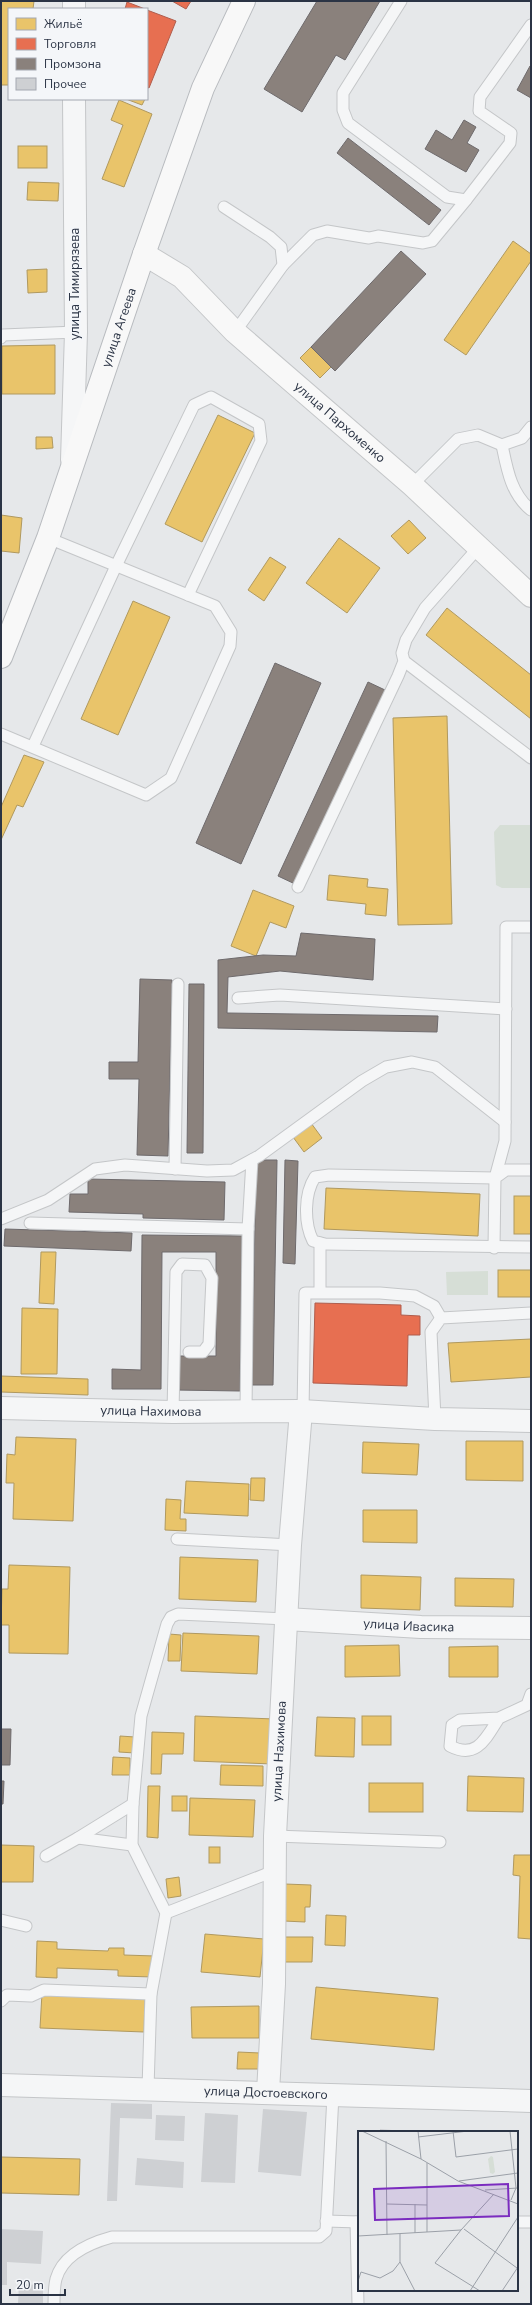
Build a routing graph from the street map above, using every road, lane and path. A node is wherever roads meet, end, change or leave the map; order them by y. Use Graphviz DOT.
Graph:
graph roads {
  1 [pos="244,1"];
  2 [pos="401,1"];
  3 [pos="531,25"];
  4 [pos="74,100"];
  5 [pos="466,200"];
  6 [pos="224,207"];
  7 [pos="144,254"];
  8 [pos="283,266"];
  9 [pos="76,332"];
  10 [pos="235,332"];
  11 [pos="1,338"];
  12 [pos="531,427"];
  13 [pos="502,445"];
  14 [pos="72,469"];
  15 [pos="412,485"];
  16 [pos="531,510"];
  17 [pos="48,538"];
  18 [pos="478,548"];
  19 [pos="116,566"];
  20 [pos="188,595"];
  21 [pos="531,596"];
  22 [pos="1,658"];
  23 [pos="404,661"];
  24 [pos="1,734"];
  25 [pos="33,746"];
  26 [pos="531,758"];
  27 [pos="298,887"];
  28 [pos="531,927"];
  29 [pos="178,984"];
  30 [pos="238,998"];
  31 [pos="506,1009"];
  32 [pos="505,1122"];
  33 [pos="252,1160"];
  34 [pos="175,1169"];
  35 [pos="531,1170"];
  36 [pos="495,1178"];
  37 [pos="1,1219"];
  38 [pos="30,1223"];
  39 [pos="248,1229"];
  40 [pos="320,1243"];
  41 [pos="494,1248"];
  42 [pos="531,1248"];
  43 [pos="320,1292"];
  44 [pos="531,1313"];
  45 [pos="441,1318"];
  46 [pos="189,1352"];
  47 [pos="1,1408"];
  48 [pos="302,1411"];
  49 [pos="173,1412"];
  50 [pos="246,1412"];
  51 [pos="435,1419"];
  52 [pos="531,1421"];
  53 [pos="177,1539"];
  54 [pos="290,1544"];
  55 [pos="286,1619"];
  56 [pos="531,1628"];
  57 [pos="531,1694"];
  58 [pos="499,1718"];
  59 [pos="133,1804"];
  60 [pos="275,1836"];
  61 [pos="78,1838"];
  62 [pos="440,1842"];
  63 [pos="132,1845"];
  64 [pos="46,1856"];
  65 [pos="274,1870"];
  66 [pos="166,1913"];
  67 [pos="1,1920"];
  68 [pos="26,1926"];
  69 [pos="151,1994"];
  70 [pos="1,2001"];
  71 [pos="1,2085"];
  72 [pos="148,2088"];
  73 [pos="268,2092"];
  74 [pos="332,2095"];
  75 [pos="531,2101"];
  76 [pos="326,2222"];
  77 [pos="358,2222"];
  78 [pos="518,2222"];
  79 [pos="531,2222"];
  80 [pos="54,2304"];
  81 [pos="358,2304"];
  1 -- 7 [label="main road, улица Агеева"];
  2 -- 5 [label="lane"];
  3 -- 5 [label="lane"];
  4 -- 9 [label="street, улица Тимирязева"];
  5 -- 8 [label="lane"];
  6 -- 8 [label="lane"];
  7 -- 10 [label="main road, улица Пархоменко"];
  7 -- 14 [label="main road, улица Агеева"];
  8 -- 10 [label="lane"];
  9 -- 11 [label="lane"];
  9 -- 14 [label="street, улица Тимирязева"];
  10 -- 15 [label="main road, улица Пархоменко"];
  12 -- 13 [label="lane"];
  13 -- 15 [label="lane"];
  13 -- 16 [label="lane"];
  14 -- 17 [label="main road, улица Агеева"];
  15 -- 18 [label="main road, улица Пархоменко"];
  17 -- 19 [label="lane"];
  17 -- 22 [label="main road, улица Агеева"];
  18 -- 21 [label="main road, улица Пархоменко"];
  18 -- 23 [label="lane"];
  19 -- 20 [label="lane"];
  19 -- 20 [label="lane"];
  19 -- 25 [label="lane"];
  20 -- 25 [label="lane"];
  23 -- 26 [label="lane"];
  23 -- 27 [label="lane"];
  24 -- 25 [label="lane"];
  28 -- 31 [label="lane"];
  29 -- 34 [label="lane"];
  30 -- 31 [label="lane"];
  31 -- 32 [label="lane"];
  32 -- 33 [label="lane"];
  32 -- 36 [label="lane"];
  33 -- 34 [label="lane"];
  33 -- 39 [label="lane"];
  34 -- 37 [label="lane"];
  35 -- 36 [label="lane"];
  36 -- 40 [label="lane"];
  36 -- 41 [label="lane"];
  38 -- 39 [label="lane"];
  39 -- 50 [label="lane"];
  40 -- 41 [label="lane"];
  40 -- 43 [label="lane"];
  41 -- 42 [label="lane"];
  43 -- 45 [label="lane"];
  43 -- 48 [label="lane"];
  44 -- 45 [label="lane"];
  45 -- 51 [label="lane"];
  46 -- 49 [label="lane"];
  47 -- 49 [label="street, улица Нахимова"];
  48 -- 50 [label="street, улица Нахимова"];
  48 -- 51 [label="street, улица Нахимова"];
  48 -- 54 [label="street, улица Нахимова"];
  49 -- 50 [label="street, улица Нахимова"];
  51 -- 52 [label="street, улица Нахимова"];
  53 -- 54 [label="lane"];
  54 -- 55 [label="street, улица Нахимова"];
  55 -- 56 [label="street, улица Ивасика"];
  55 -- 59 [label="lane"];
  55 -- 60 [label="street, улица Нахимова"];
  57 -- 58 [label="lane"];
  59 -- 61 [label="lane"];
  59 -- 63 [label="lane"];
  60 -- 62 [label="lane"];
  60 -- 65 [label="street, улица Нахимова"];
  61 -- 63 [label="lane"];
  61 -- 64 [label="lane"];
  63 -- 66 [label="lane"];
  65 -- 66 [label="lane"];
  65 -- 73 [label="street, улица Нахимова"];
  66 -- 69 [label="lane"];
  67 -- 68 [label="lane"];
  69 -- 70 [label="lane"];
  69 -- 72 [label="lane"];
  71 -- 72 [label="street, улица Достоевского"];
  72 -- 73 [label="street, улица Достоевского"];
  73 -- 74 [label="street, улица Достоевского"];
  74 -- 75 [label="street, улица Достоевского"];
  74 -- 76 [label="lane"];
  76 -- 77 [label="lane"];
  76 -- 80 [label="lane"];
  77 -- 81 [label="lane"];
  78 -- 79 [label="lane"];
}
